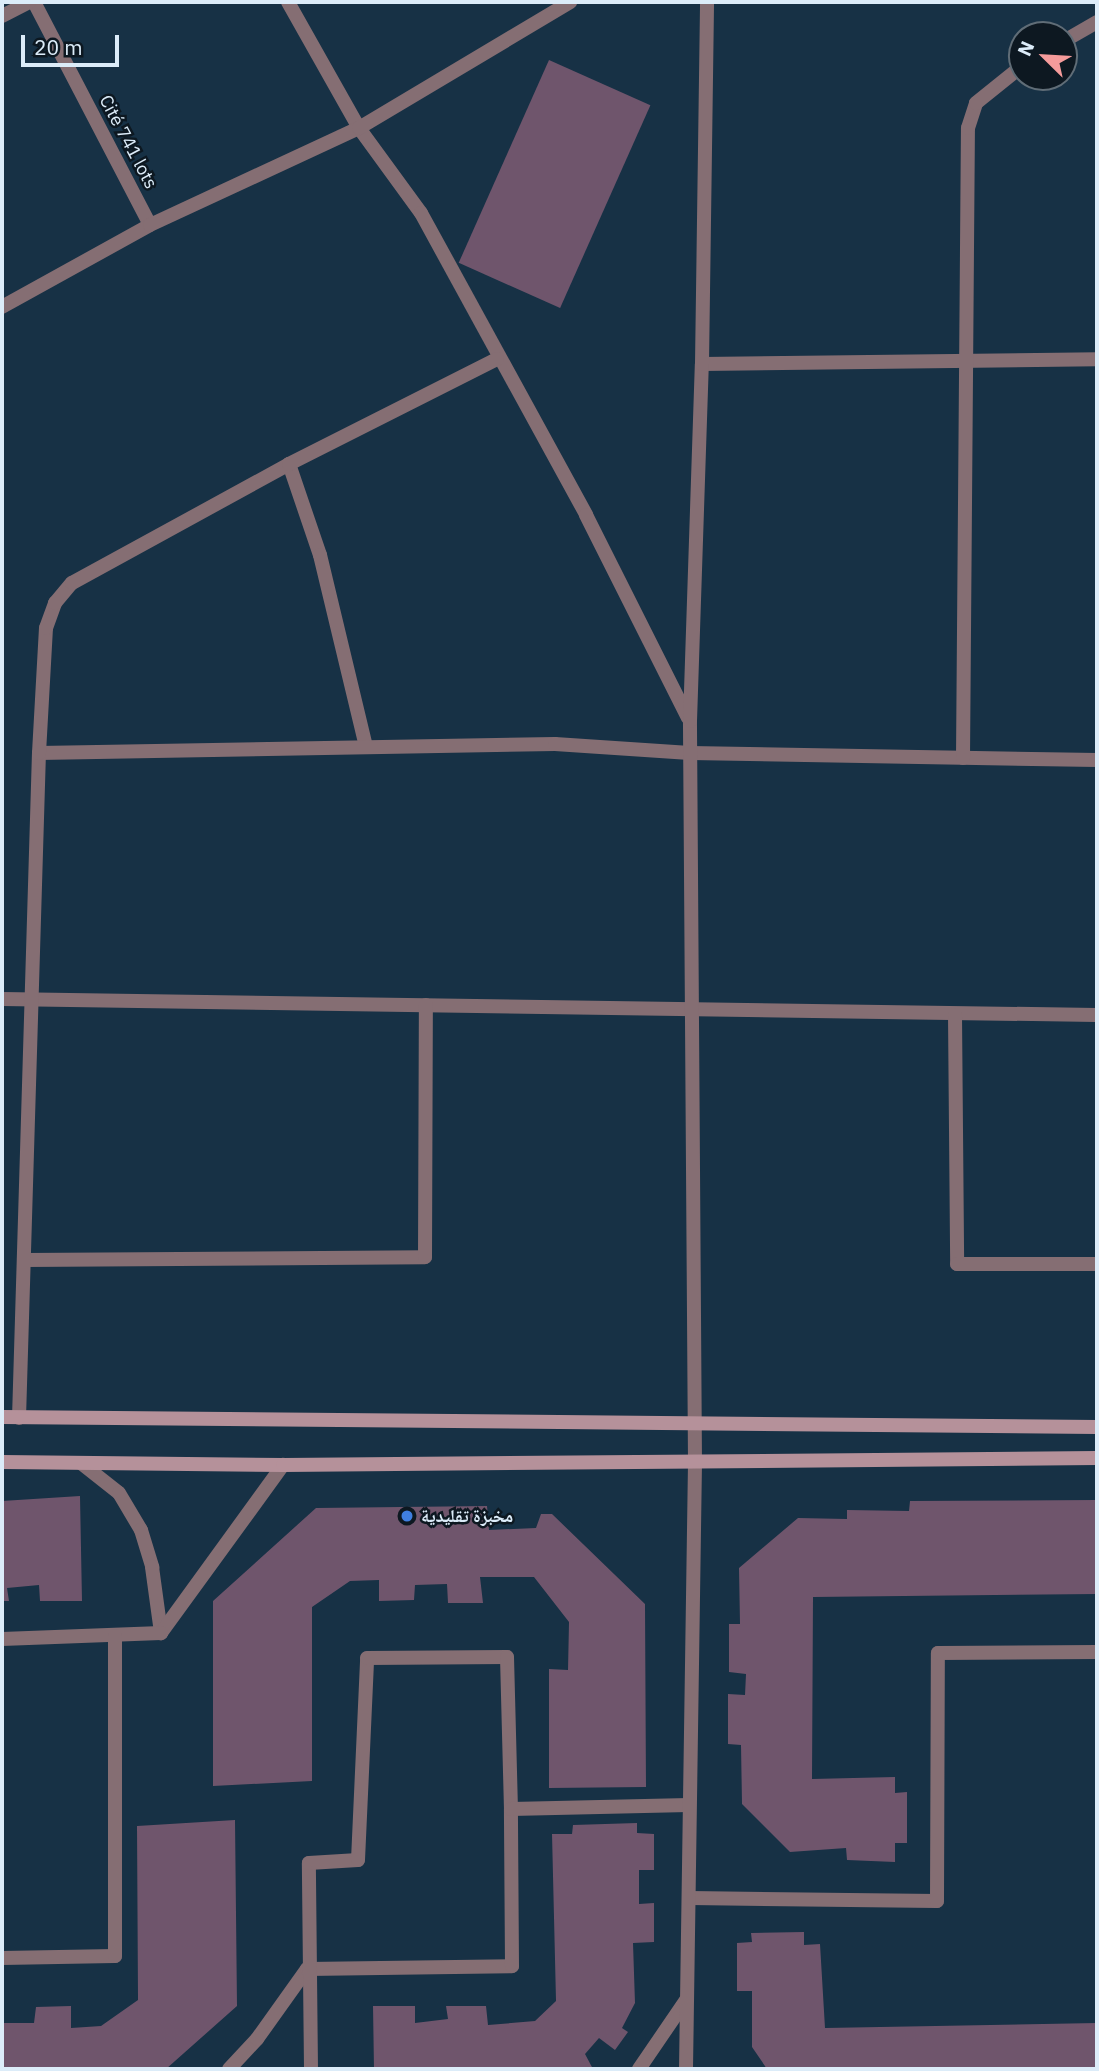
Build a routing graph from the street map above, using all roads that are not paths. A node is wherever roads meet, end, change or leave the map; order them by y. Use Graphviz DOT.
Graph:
graph roads {
  1 [pos="29,2"];
  2 [pos="34,2"];
  3 [pos="288,2"];
  4 [pos="570,2"];
  5 [pos="707,2"];
  6 [pos="2,16"];
  7 [pos="1097,22"];
  8 [pos="1078,33"];
  9 [pos="1008,77"];
  10 [pos="359,128"];
  11 [pos="150,225"];
  12 [pos="2,307"];
  13 [pos="497,359"];
  14 [pos="1097,359"];
  15 [pos="964,360"];
  16 [pos="702,364"];
  17 [pos="289,464"];
  18 [pos="690,721"];
  19 [pos="366,747"];
  20 [pos="39,752"];
  21 [pos="690,753"];
  22 [pos="964,758"];
  23 [pos="1097,760"];
  24 [pos="2,999"];
  25 [pos="33,999"];
  26 [pos="426,1005"];
  27 [pos="692,1011"];
  28 [pos="955,1015"];
  29 [pos="1097,1015"];
  30 [pos="25,1260"];
  31 [pos="1097,1264"];
  32 [pos="2,1418"];
  33 [pos="19,1418"];
  34 [pos="694,1422"];
  35 [pos="1097,1427"];
  36 [pos="1097,1458"];
  37 [pos="2,1462"];
  38 [pos="695,1462"];
  39 [pos="81,1463"];
  40 [pos="283,1465"];
  41 [pos="161,1633"];
  42 [pos="115,1636"];
  43 [pos="2,1639"];
  44 [pos="1097,1652"];
  45 [pos="689,1805"];
  46 [pos="511,1809"];
  47 [pos="690,1898"];
  48 [pos="2,1958"];
  49 [pos="307,1969"];
  50 [pos="686,2000"];
  51 [pos="229,2069"];
  52 [pos="311,2069"];
  53 [pos="639,2069"];
  54 [pos="686,2069"];
  1 -- 6 [label="street"];
  2 -- 11 [label="street, Cité 741 lots"];
  3 -- 10 [label="street"];
  4 -- 10 [label="street"];
  5 -- 16 [label="street"];
  7 -- 8 [label="street"];
  9 -- 15 [label="street"];
  10 -- 11 [label="street"];
  10 -- 13 [label="street"];
  11 -- 12 [label="street"];
  13 -- 17 [label="street"];
  13 -- 18 [label="street"];
  14 -- 15 [label="street"];
  15 -- 16 [label="street"];
  15 -- 22 [label="street"];
  16 -- 18 [label="street"];
  17 -- 19 [label="street"];
  17 -- 20 [label="street"];
  18 -- 21 [label="street"];
  19 -- 20 [label="street"];
  19 -- 21 [label="street"];
  20 -- 25 [label="street"];
  21 -- 22 [label="street"];
  21 -- 27 [label="street"];
  22 -- 23 [label="street"];
  24 -- 25 [label="street"];
  25 -- 26 [label="street"];
  25 -- 30 [label="street"];
  26 -- 27 [label="street"];
  26 -- 30 [label="street"];
  27 -- 28 [label="street"];
  27 -- 34 [label="street"];
  28 -- 29 [label="street"];
  28 -- 31 [label="street"];
  30 -- 33 [label="street"];
  32 -- 33 [label="main road"];
  33 -- 34 [label="main road"];
  34 -- 35 [label="main road"];
  34 -- 38 [label="street"];
  36 -- 38 [label="main road"];
  37 -- 39 [label="main road"];
  38 -- 40 [label="main road"];
  38 -- 45 [label="street"];
  39 -- 40 [label="main road"];
  39 -- 41 [label="street"];
  40 -- 41 [label="street"];
  41 -- 42 [label="street"];
  42 -- 43 [label="street"];
  42 -- 48 [label="street"];
  44 -- 47 [label="street"];
  45 -- 46 [label="street"];
  45 -- 47 [label="street"];
  46 -- 49 [label="street"];
  46 -- 49 [label="street"];
  47 -- 50 [label="street"];
  49 -- 51 [label="street"];
  49 -- 52 [label="street"];
  50 -- 53 [label="street"];
  50 -- 54 [label="street"];
}
